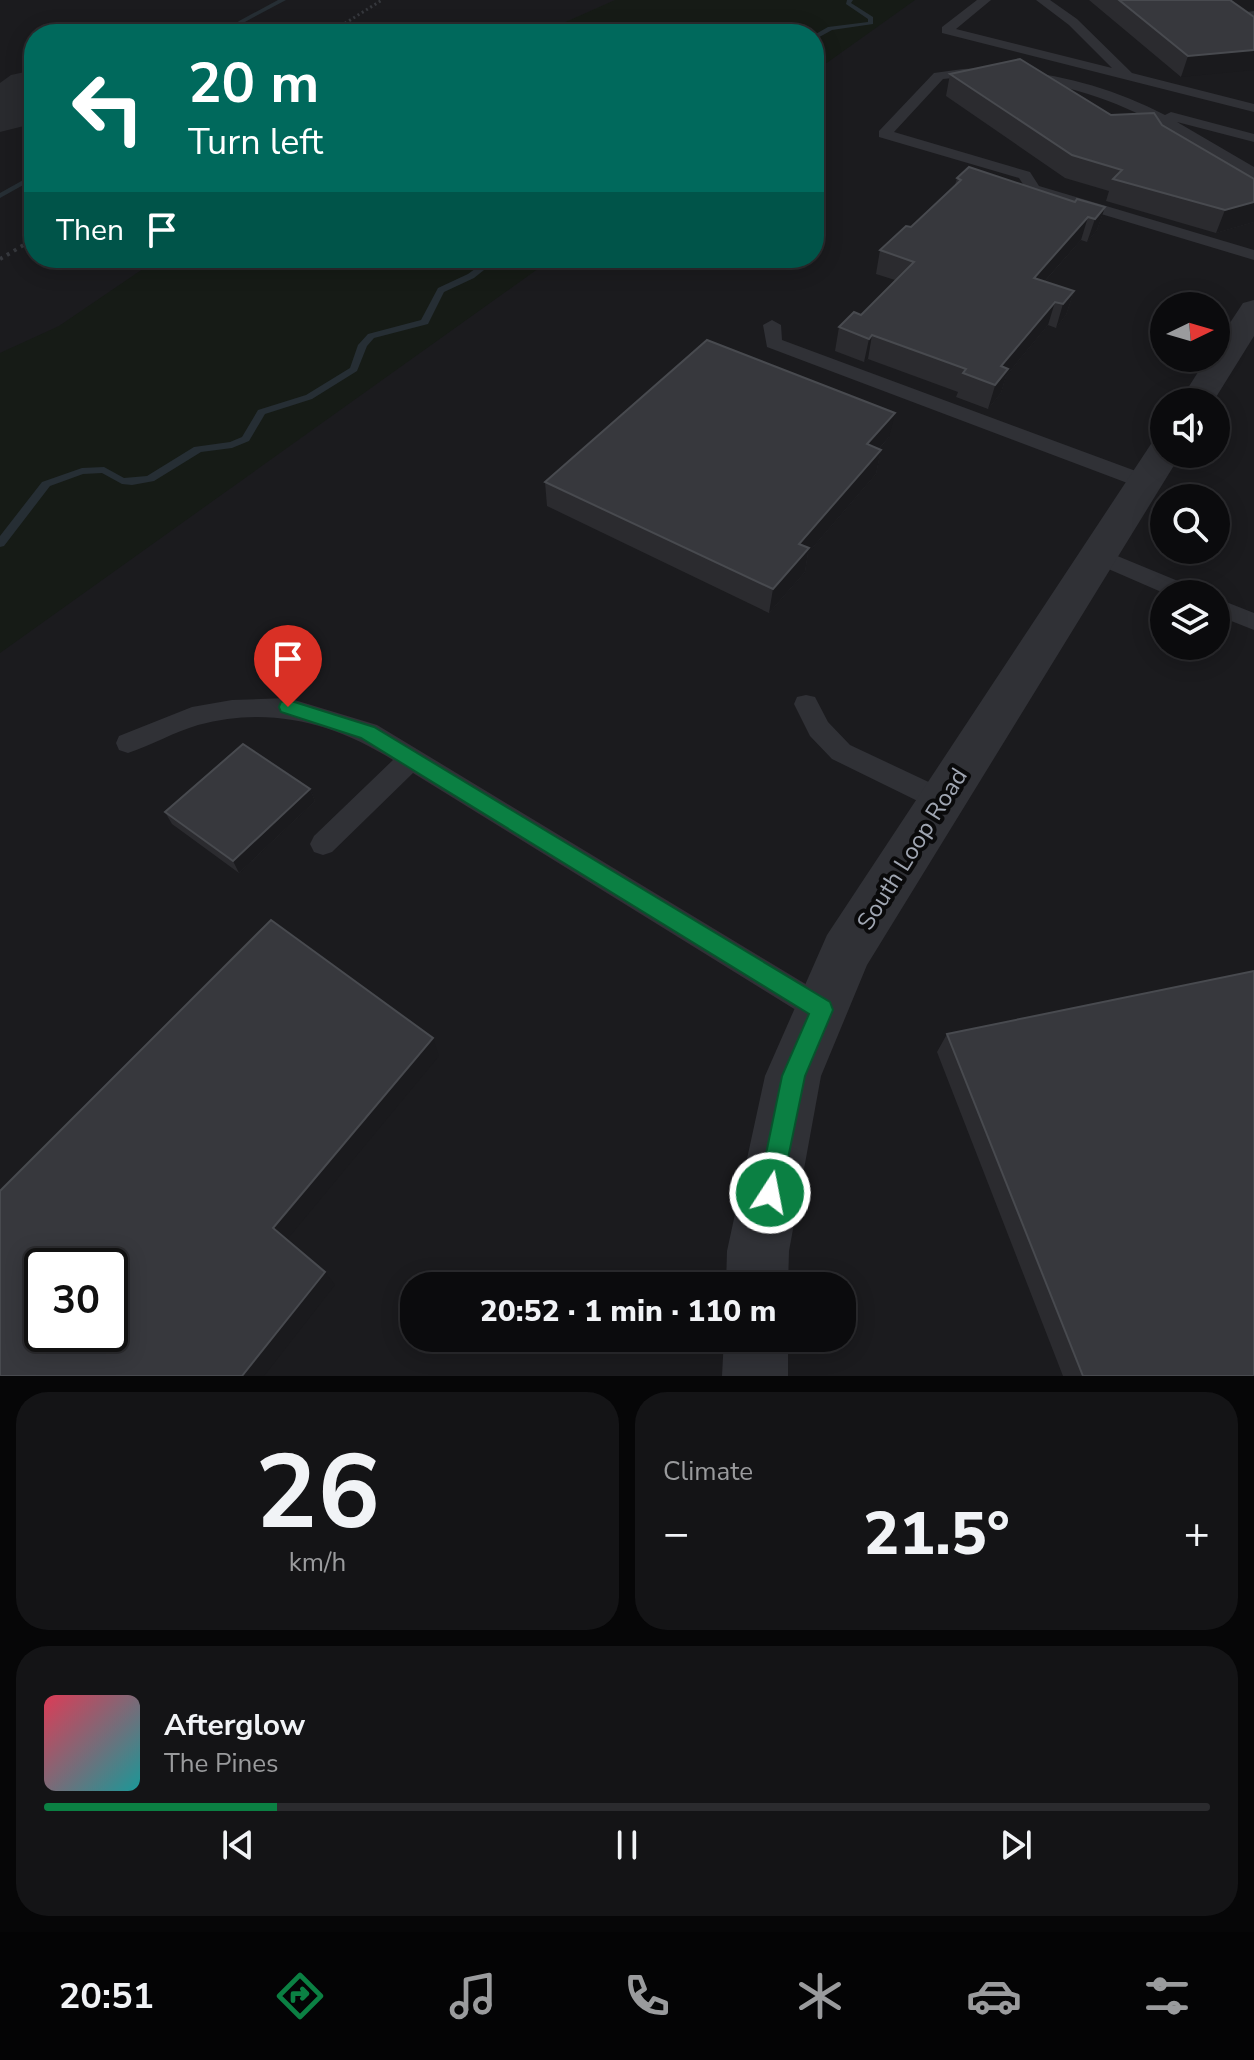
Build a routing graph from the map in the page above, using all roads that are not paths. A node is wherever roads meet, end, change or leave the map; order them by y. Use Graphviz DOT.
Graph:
graph roads {
  1 [pos="985,0"];
  2 [pos="1042,0"];
  3 [pos="1254,15"];
  4 [pos="1254,23"];
  5 [pos="1129,76"];
  6 [pos="1140,108"];
  7 [pos="1254,108"];
  8 [pos="1254,138"];
  9 [pos="1254,173"];
  10 [pos="1254,255"];
  11 [pos="1254,310"];
  12 [pos="772,325"];
  13 [pos="1205,388"];
  14 [pos="1150,465"];
  15 [pos="1154,468"];
  16 [pos="1098,556"];
  17 [pos="1154,580"];
  18 [pos="1230,612"];
  19 [pos="1254,622"];
  20 [pos="806,704"];
  21 [pos="128,743"];
  22 [pos="411,759"];
  23 [pos="943,801"];
  24 [pos="323,844"];
  25 [pos="822,1010"];
  26 [pos="757,1272"];
  27 [pos="756,1352"];
  28 [pos="755,1376"];
  1 -- 5 [label="lane"];
  2 -- 5 [label="lane"];
  3 -- 4 [label="lane"];
  5 -- 7 [label="lane"];
  6 -- 8 [label="lane"];
  6 -- 9 [label="lane"];
  6 -- 10 [label="lane"];
  11 -- 13 [label="street"];
  12 -- 14 [label="lane"];
  15 -- 16 [label="street, South Loop Road"];
  16 -- 17 [label="lane"];
  16 -- 23 [label="street, South Loop Road"];
  18 -- 19 [label="lane"];
  20 -- 23 [label="lane"];
  21 -- 22 [label="lane"];
  22 -- 24 [label="lane"];
  22 -- 25 [label="lane"];
  23 -- 25 [label="street, South Loop Road"];
  25 -- 26 [label="street, South Loop Road"];
  27 -- 28 [label="street"];
}
